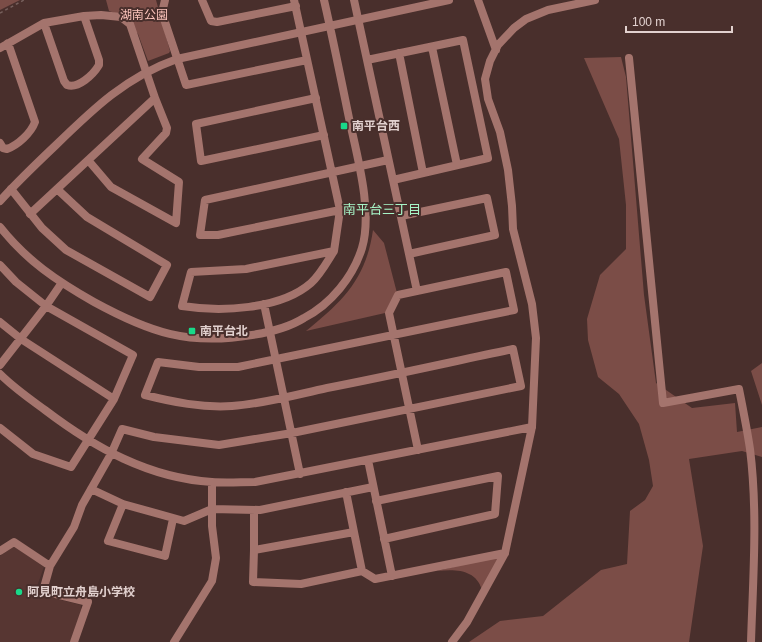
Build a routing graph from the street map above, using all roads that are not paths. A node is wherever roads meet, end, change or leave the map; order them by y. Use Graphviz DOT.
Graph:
graph roads {
  1 [pos="165,0"];
  2 [pos="202,0"];
  3 [pos="324,0"];
  4 [pos="354,0"];
  5 [pos="449,0"];
  6 [pos="478,0"];
  7 [pos="590,0"];
  8 [pos="295,3"];
  9 [pos="84,16"];
  10 [pos="358,19"];
  11 [pos="44,24"];
  12 [pos="330,25"];
  13 [pos="300,32"];
  14 [pos="8,44"];
  15 [pos="432,47"];
  16 [pos="0,48"];
  17 [pos="496,50"];
  18 [pos="399,53"];
  19 [pos="629,58"];
  20 [pos="177,59"];
  21 [pos="307,60"];
  22 [pos="367,60"];
  23 [pos="147,71"];
  24 [pos="155,98"];
  25 [pos="316,98"];
  26 [pos="324,135"];
  27 [pos="0,143"];
  28 [pos="88,160"];
  29 [pos="388,160"];
  30 [pos="457,165"];
  31 [pos="359,166"];
  32 [pos="332,172"];
  33 [pos="423,173"];
  34 [pos="393,180"];
  35 [pos="11,189"];
  36 [pos="57,189"];
  37 [pos="0,200"];
  38 [pos="340,210"];
  39 [pos="30,214"];
  40 [pos="400,216"];
  41 [pos="0,227"];
  42 [pos="334,251"];
  43 [pos="409,254"];
  44 [pos="0,265"];
  45 [pos="61,284"];
  46 [pos="417,291"];
  47 [pos="264,304"];
  48 [pos="46,306"];
  49 [pos="0,322"];
  50 [pos="270,332"];
  51 [pos="393,336"];
  52 [pos="21,339"];
  53 [pos="276,359"];
  54 [pos="0,365"];
  55 [pos="401,373"];
  56 [pos="0,374"];
  57 [pos="284,397"];
  58 [pos="114,399"];
  59 [pos="409,410"];
  60 [pos="532,427"];
  61 [pos="0,428"];
  62 [pos="292,433"];
  63 [pos="87,441"];
  64 [pos="418,450"];
  65 [pos="111,454"];
  66 [pos="368,460"];
  67 [pos="300,474"];
  68 [pos="212,482"];
  69 [pos="373,487"];
  70 [pos="91,489"];
  71 [pos="346,492"];
  72 [pos="376,502"];
  73 [pos="123,504"];
  74 [pos="212,509"];
  75 [pos="254,510"];
  76 [pos="172,519"];
  77 [pos="354,532"];
  78 [pos="384,539"];
  79 [pos="254,550"];
  80 [pos="0,551"];
  81 [pos="505,553"];
  82 [pos="50,566"];
  83 [pos="362,571"];
  84 [pos="392,576"];
  85 [pos="74,642"];
  86 [pos="174,642"];
  87 [pos="452,642"];
  88 [pos="751,642"];
  1 -- 20 [label="street"];
  2 -- 8 [label="street"];
  3 -- 12 [label="street"];
  4 -- 10 [label="street"];
  5 -- 10 [label="street"];
  6 -- 17 [label="street"];
  7 -- 17 [label="street"];
  8 -- 13 [label="street"];
  9 -- 11 [label="street"];
  9 -- 11 [label="street"];
  9 -- 23 [label="street"];
  10 -- 12 [label="street"];
  10 -- 22 [label="street"];
  11 -- 14 [label="street"];
  12 -- 13 [label="street"];
  12 -- 31 [label="street"];
  13 -- 20 [label="street"];
  13 -- 21 [label="street"];
  14 -- 16 [label="street"];
  14 -- 27 [label="street"];
  15 -- 18 [label="street"];
  15 -- 30 [label="street"];
  15 -- 30 [label="street"];
  17 -- 60 [label="street"];
  18 -- 22 [label="street"];
  18 -- 33 [label="street"];
  19 -- 88 [label="street"];
  20 -- 21 [label="street"];
  20 -- 23 [label="street"];
  21 -- 25 [label="street"];
  22 -- 29 [label="street"];
  23 -- 24 [label="street"];
  23 -- 35 [label="street"];
  24 -- 28 [label="street"];
  24 -- 28 [label="street"];
  25 -- 26 [label="street"];
  25 -- 26 [label="street"];
  26 -- 32 [label="street"];
  28 -- 36 [label="street"];
  29 -- 31 [label="street"];
  29 -- 34 [label="street"];
  30 -- 33 [label="street"];
  31 -- 32 [label="street"];
  31 -- 50 [label="street"];
  32 -- 38 [label="street"];
  32 -- 38 [label="street"];
  33 -- 34 [label="street"];
  34 -- 40 [label="street"];
  35 -- 37 [label="street"];
  35 -- 39 [label="street"];
  36 -- 39 [label="street"];
  36 -- 39 [label="street"];
  38 -- 42 [label="street"];
  40 -- 43 [label="street"];
  40 -- 43 [label="street"];
  41 -- 45 [label="street"];
  42 -- 47 [label="street"];
  42 -- 47 [label="street"];
  43 -- 46 [label="street"];
  44 -- 48 [label="street"];
  45 -- 48 [label="street"];
  45 -- 50 [label="street"];
  46 -- 51 [label="street"];
  46 -- 51 [label="street"];
  47 -- 50 [label="street"];
  48 -- 52 [label="street"];
  48 -- 58 [label="street"];
  49 -- 52 [label="street"];
  50 -- 53 [label="street"];
  51 -- 53 [label="street"];
  51 -- 55 [label="street"];
  52 -- 54 [label="street"];
  52 -- 58 [label="street"];
  53 -- 57 [label="street"];
  53 -- 57 [label="street"];
  55 -- 57 [label="street"];
  55 -- 59 [label="street"];
  55 -- 59 [label="street"];
  56 -- 63 [label="street"];
  57 -- 62 [label="street"];
  58 -- 63 [label="street"];
  59 -- 62 [label="street"];
  59 -- 64 [label="street"];
  60 -- 64 [label="street"];
  60 -- 81 [label="street"];
  61 -- 63 [label="street"];
  62 -- 65 [label="street"];
  62 -- 67 [label="street"];
  63 -- 65 [label="street"];
  64 -- 66 [label="street"];
  65 -- 68 [label="street"];
  65 -- 70 [label="street"];
  66 -- 67 [label="street"];
  66 -- 69 [label="street"];
  67 -- 68 [label="street"];
  68 -- 74 [label="street"];
  69 -- 71 [label="street"];
  69 -- 72 [label="street"];
  70 -- 73 [label="street"];
  70 -- 82 [label="street"];
  71 -- 75 [label="street"];
  71 -- 77 [label="street"];
  72 -- 78 [label="street"];
  72 -- 78 [label="street"];
  73 -- 76 [label="street"];
  73 -- 76 [label="street"];
  74 -- 75 [label="street"];
  74 -- 76 [label="street"];
  74 -- 86 [label="street"];
  75 -- 79 [label="street"];
  77 -- 79 [label="street"];
  77 -- 83 [label="street"];
  78 -- 84 [label="street"];
  79 -- 83 [label="street"];
  80 -- 82 [label="street"];
  81 -- 84 [label="street"];
  81 -- 87 [label="street"];
  82 -- 85 [label="street"];
  83 -- 84 [label="street"];
}
